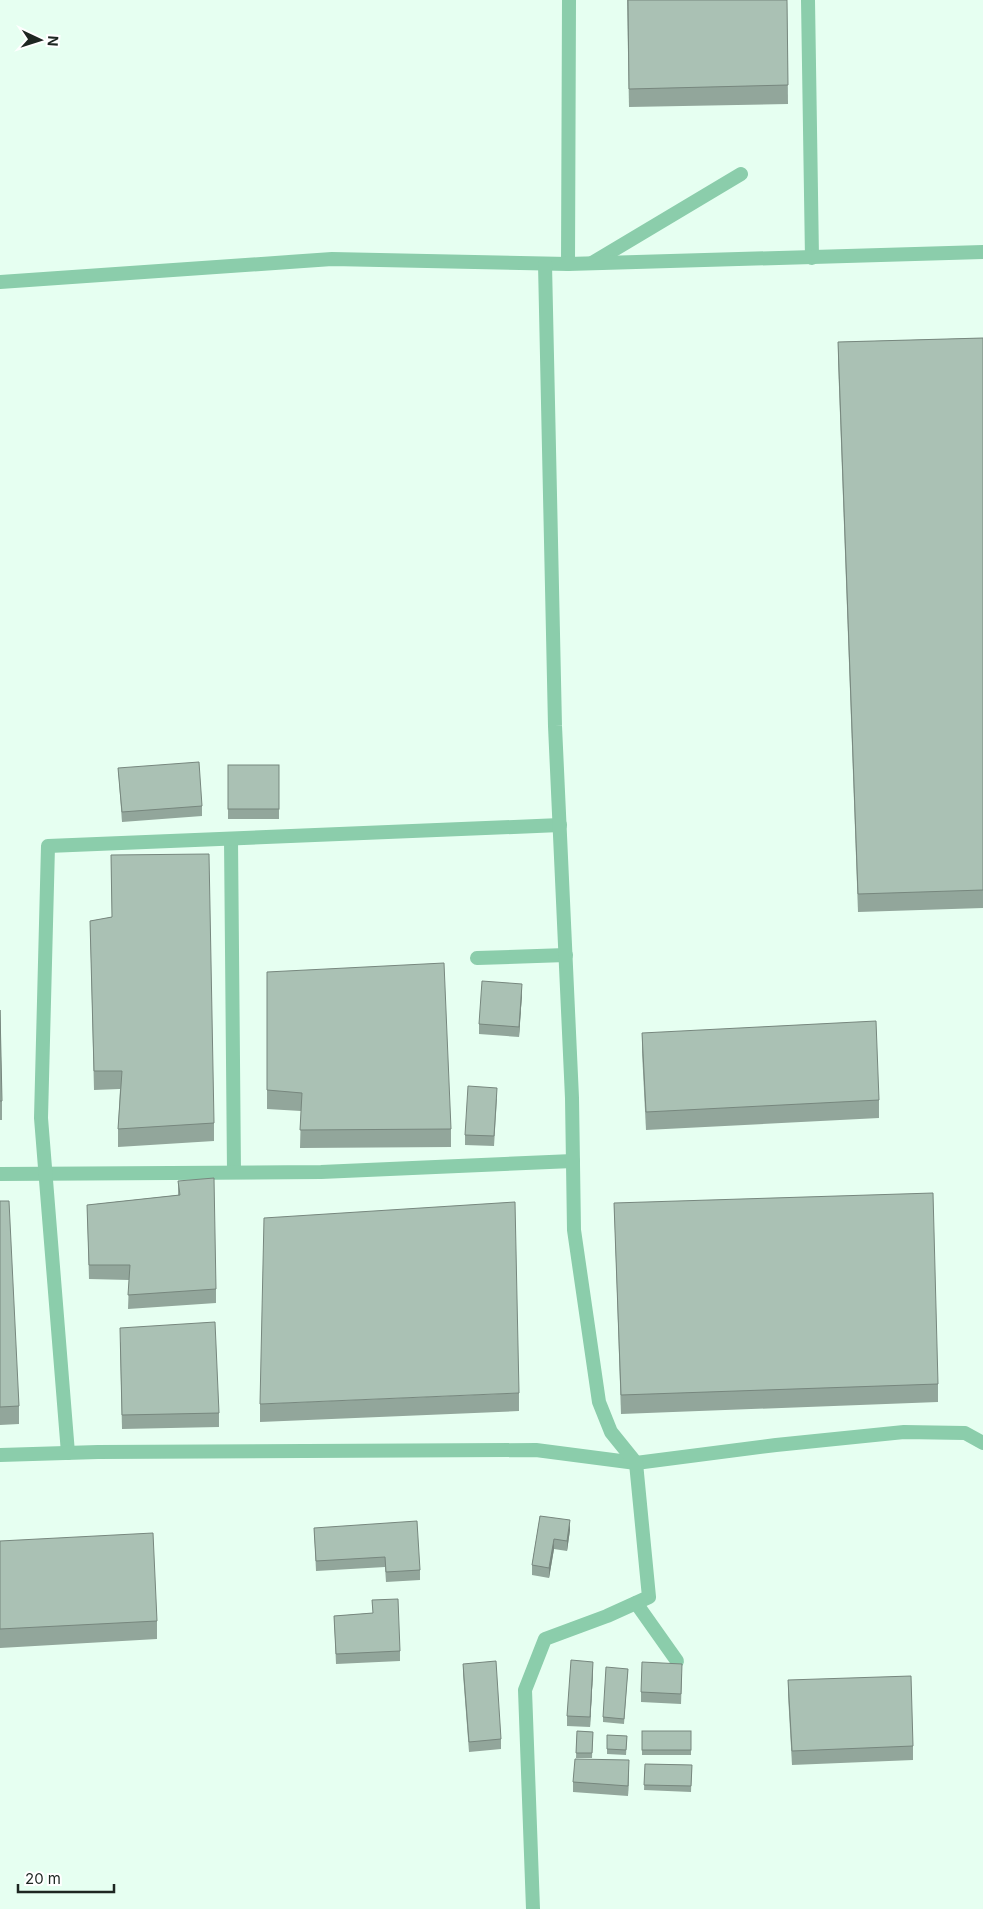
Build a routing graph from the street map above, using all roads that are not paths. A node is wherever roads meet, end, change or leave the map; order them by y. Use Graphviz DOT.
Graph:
graph roads {
  1 [pos="568,0"];
  2 [pos="808,0"];
  3 [pos="741,174"];
  4 [pos="983,252"];
  5 [pos="812,258"];
  6 [pos="545,264"];
  7 [pos="568,264"];
  8 [pos="591,264"];
  9 [pos="0,282"];
  10 [pos="560,825"];
  11 [pos="231,838"];
  12 [pos="566,956"];
  13 [pos="477,958"];
  14 [pos="573,1161"];
  15 [pos="234,1172"];
  16 [pos="0,1174"];
  17 [pos="47,1174"];
  18 [pos="983,1443"];
  19 [pos="68,1453"];
  20 [pos="0,1455"];
  21 [pos="636,1463"];
  22 [pos="636,1603"];
  23 [pos="677,1661"];
  24 [pos="533,1909"];
  1 -- 7 [label="lane"];
  2 -- 5 [label="lane"];
  3 -- 8 [label="lane"];
  4 -- 5 [label="lane"];
  5 -- 8 [label="lane"];
  6 -- 7 [label="lane"];
  6 -- 9 [label="lane"];
  6 -- 10 [label="lane"];
  7 -- 8 [label="lane"];
  10 -- 11 [label="lane"];
  10 -- 12 [label="lane"];
  11 -- 15 [label="lane"];
  11 -- 17 [label="lane"];
  12 -- 13 [label="lane"];
  12 -- 14 [label="lane"];
  14 -- 15 [label="lane"];
  14 -- 21 [label="lane"];
  15 -- 17 [label="lane"];
  16 -- 17 [label="lane"];
  17 -- 19 [label="lane"];
  18 -- 21 [label="lane"];
  19 -- 20 [label="lane"];
  19 -- 21 [label="lane"];
  21 -- 22 [label="lane"];
  22 -- 23 [label="lane"];
  22 -- 24 [label="lane"];
}
